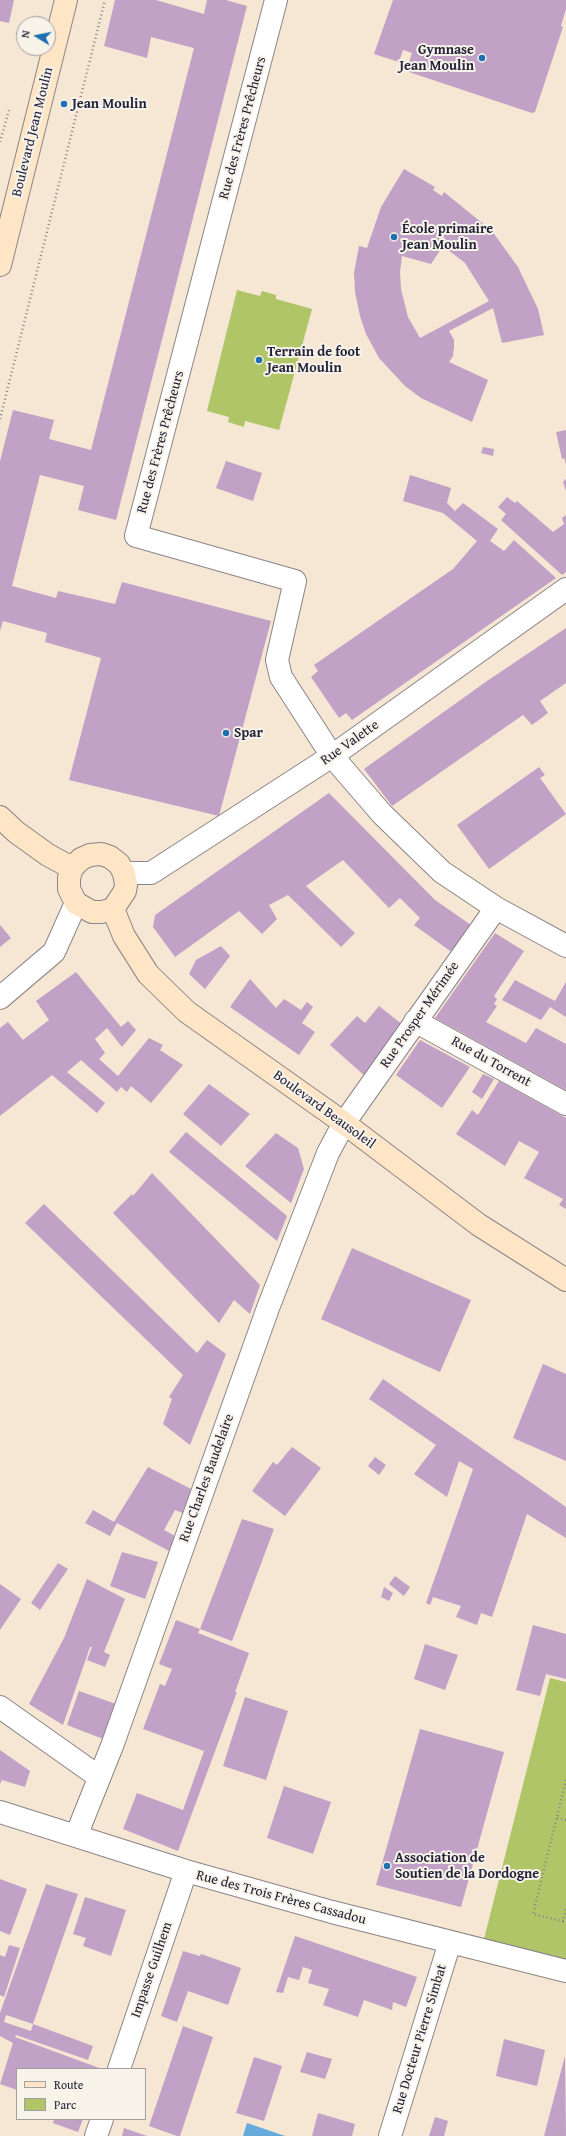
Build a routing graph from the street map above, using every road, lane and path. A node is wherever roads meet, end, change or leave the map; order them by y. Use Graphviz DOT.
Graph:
graph roads {
  1 [pos="66,0"];
  2 [pos="105,0"];
  3 [pos="276,0"];
  4 [pos="0,265"];
  5 [pos="0,419"];
  6 [pos="566,589"];
  7 [pos="332,756"];
  8 [pos="0,817"];
  9 [pos="72,868"];
  10 [pos="124,873"];
  11 [pos="76,903"];
  12 [pos="496,908"];
  13 [pos="114,909"];
  14 [pos="566,946"];
  15 [pos="0,998"];
  16 [pos="415,1021"];
  17 [pos="566,1104"];
  18 [pos="344,1123"];
  19 [pos="565,1277"];
  20 [pos="0,1707"];
  21 [pos="99,1777"];
  22 [pos="566,1780"];
  23 [pos="0,1812"];
  24 [pos="557,1818"];
  25 [pos="566,1820"];
  26 [pos="76,1836"];
  27 [pos="186,1872"];
  28 [pos="566,1909"];
  29 [pos="564,1922"];
  30 [pos="450,1942"];
  31 [pos="566,1972"];
  32 [pos="119,2068"];
  33 [pos="102,2120"];
  34 [pos="96,2136"];
  35 [pos="390,2136"];
  1 -- 4 [label="main road, Boulevard Jean Moulin"];
  2 -- 5 [label="path"];
  3 -- 7 [label="street, Rue des Frères Prêcheurs"];
  6 -- 7 [label="street, Rue Valette"];
  7 -- 10 [label="street, Rue Valette"];
  7 -- 12 [label="street, Rue des Frères Prêcheurs"];
  8 -- 9 [label="main road"];
  9 -- 10 [label="main road"];
  9 -- 11 [label="main road"];
  10 -- 13 [label="main road"];
  11 -- 13 [label="main road"];
  11 -- 15 [label="street"];
  12 -- 14 [label="street, Rue des Frères Prêcheurs"];
  12 -- 16 [label="street, Rue Prosper Mérimée"];
  13 -- 18 [label="main road, Boulevard Beausoleil"];
  16 -- 17 [label="street, Rue du Torrent"];
  16 -- 18 [label="street, Rue Prosper Mérimée"];
  18 -- 19 [label="main road, Boulevard Beausoleil"];
  18 -- 21 [label="street, Rue Charles Baudelaire"];
  20 -- 21 [label="street"];
  21 -- 26 [label="street, Rue Charles Baudelaire"];
  22 -- 24 [label="path"];
  23 -- 26 [label="street, Rue des Trois Frères Cassadou"];
  24 -- 25 [label="path"];
  24 -- 29 [label="path"];
  26 -- 27 [label="street, Rue des Trois Frères Cassadou"];
  27 -- 30 [label="street, Rue des Trois Frères Cassadou"];
  27 -- 32 [label="street, Impasse Guilhem"];
  28 -- 29 [label="path"];
  30 -- 31 [label="street, Rue des Trois Frères Cassadou"];
  30 -- 35 [label="street, Rue Docteur Pierre Simbat"];
  33 -- 34 [label="street"];
}
